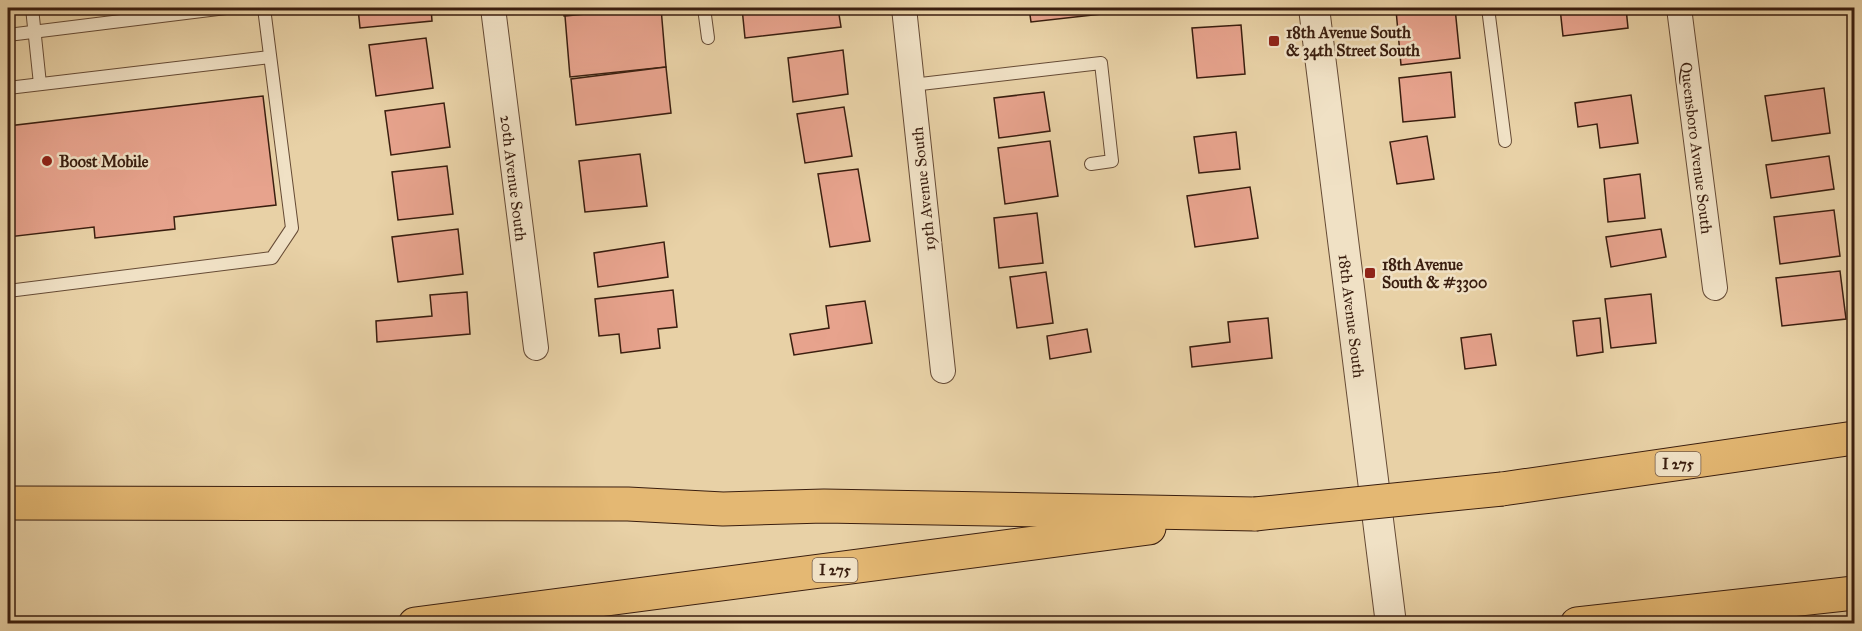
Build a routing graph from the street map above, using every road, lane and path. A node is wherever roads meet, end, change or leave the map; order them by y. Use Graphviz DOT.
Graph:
graph roads {
  1 [pos="32,8"];
  2 [pos="226,8"];
  3 [pos="264,8"];
  4 [pos="493,8"];
  5 [pos="704,8"];
  6 [pos="904,8"];
  7 [pos="1314,8"];
  8 [pos="1488,8"];
  9 [pos="1680,8"];
  10 [pos="35,32"];
  11 [pos="8,35"];
  12 [pos="708,38"];
  13 [pos="270,57"];
  14 [pos="40,84"];
  15 [pos="912,85"];
  16 [pos="8,88"];
  17 [pos="1504,141"];
  18 [pos="1090,164"];
  19 [pos="1715,288"];
  20 [pos="8,291"];
  21 [pos="536,348"];
  22 [pos="944,371"];
  23 [pos="1854,438"];
  24 [pos="8,503"];
  25 [pos="1255,514"];
  26 [pos="1854,593"];
  27 [pos="415,624"];
  28 [pos="1391,624"];
  29 [pos="1577,624"];
  1 -- 10 [label="lane"];
  2 -- 10 [label="lane"];
  3 -- 13 [label="lane"];
  4 -- 21 [label="street, 20th Avenue South"];
  5 -- 12 [label="lane"];
  6 -- 15 [label="street, 19th Avenue South"];
  7 -- 28 [label="street, 18th Avenue South"];
  8 -- 17 [label="lane"];
  9 -- 19 [label="street, Queensboro Avenue South"];
  10 -- 11 [label="lane"];
  10 -- 14 [label="lane"];
  13 -- 14 [label="lane"];
  13 -- 20 [label="lane"];
  14 -- 16 [label="lane"];
  15 -- 18 [label="lane"];
  15 -- 22 [label="street, 19th Avenue South"];
  23 -- 25 [label="highway, I 275, bridge"];
  24 -- 25 [label="highway"];
  25 -- 27 [label="highway, I 275"];
  26 -- 29 [label="highway"];
}
